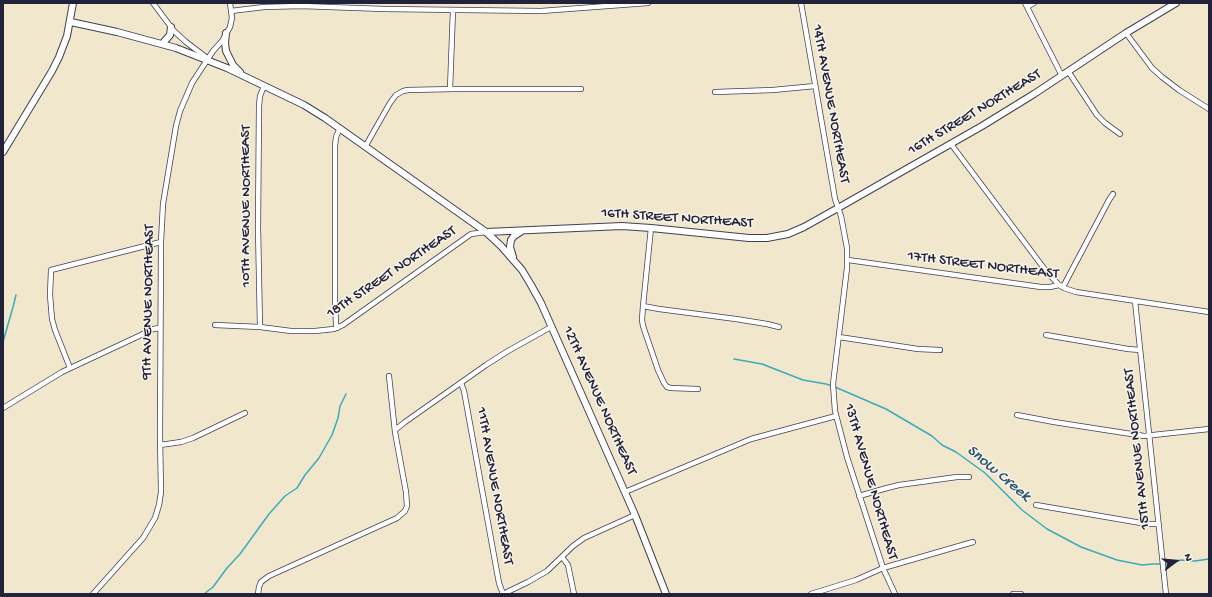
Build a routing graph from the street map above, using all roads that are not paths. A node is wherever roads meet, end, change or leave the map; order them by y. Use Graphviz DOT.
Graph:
graph roads {
  1 [pos="73,3"];
  2 [pos="153,3"];
  3 [pos="230,3"];
  4 [pos="570,3"];
  5 [pos="648,3"];
  6 [pos="801,3"];
  7 [pos="1034,3"];
  8 [pos="1176,3"];
  9 [pos="1026,5"];
  10 [pos="572,9"];
  11 [pos="453,10"];
  12 [pos="231,11"];
  13 [pos="71,22"];
  14 [pos="171,27"];
  15 [pos="226,33"];
  16 [pos="1126,33"];
  17 [pos="162,44"];
  18 [pos="208,60"];
  19 [pos="1068,72"];
  20 [pos="244,76"];
  21 [pos="1062,76"];
  22 [pos="264,86"];
  23 [pos="815,86"];
  24 [pos="450,89"];
  25 [pos="582,89"];
  26 [pos="715,92"];
  27 [pos="1209,109"];
  28 [pos="340,128"];
  29 [pos="1120,134"];
  30 [pos="951,144"];
  31 [pos="365,147"];
  32 [pos="3,152"];
  33 [pos="1113,194"];
  34 [pos="838,208"];
  35 [pos="651,228"];
  36 [pos="524,230"];
  37 [pos="486,232"];
  38 [pos="160,242"];
  39 [pos="514,260"];
  40 [pos="848,260"];
  41 [pos="1059,285"];
  42 [pos="1135,301"];
  43 [pos="643,306"];
  44 [pos="1209,312"];
  45 [pos="215,325"];
  46 [pos="551,326"];
  47 [pos="260,327"];
  48 [pos="779,327"];
  49 [pos="160,328"];
  50 [pos="337,328"];
  51 [pos="1046,335"];
  52 [pos="839,337"];
  53 [pos="940,350"];
  54 [pos="1140,350"];
  55 [pos="70,368"];
  56 [pos="389,376"];
  57 [pos="461,383"];
  58 [pos="698,389"];
  59 [pos="3,408"];
  60 [pos="245,413"];
  61 [pos="1016,415"];
  62 [pos="836,416"];
  63 [pos="1209,429"];
  64 [pos="395,430"];
  65 [pos="1149,436"];
  66 [pos="160,445"];
  67 [pos="969,477"];
  68 [pos="625,492"];
  69 [pos="859,496"];
  70 [pos="1036,505"];
  71 [pos="635,515"];
  72 [pos="1158,524"];
  73 [pos="973,542"];
  74 [pos="562,557"];
  75 [pos="883,568"];
  76 [pos="93,594"];
  77 [pos="258,594"];
  78 [pos="503,594"];
  79 [pos="574,594"];
  80 [pos="666,594"];
  81 [pos="811,594"];
  82 [pos="895,594"];
  83 [pos="1013,594"];
  84 [pos="1021,594"];
  85 [pos="1166,594"];
  1 -- 13 [label="main road"];
  2 -- 14 [label="street"];
  3 -- 12 [label="street, 9TH AVENUE NORTHEAST"];
  4 -- 10 [label="street"];
  5 -- 10 [label="street"];
  6 -- 23 [label="street, 14TH AVENUE NORTHEAST"];
  7 -- 9 [label="street"];
  8 -- 16 [label="main road, 16TH STREET NORTHEAST"];
  9 -- 21 [label="street"];
  10 -- 11 [label="street"];
  11 -- 12 [label="street"];
  11 -- 24 [label="street"];
  12 -- 15 [label="street, 9TH AVENUE NORTHEAST"];
  13 -- 17 [label="main road"];
  13 -- 32 [label="main road"];
  14 -- 17 [label="main road"];
  14 -- 18 [label="street"];
  15 -- 18 [label="street, 9TH AVENUE NORTHEAST"];
  15 -- 20 [label="main road"];
  16 -- 19 [label="main road, 16TH STREET NORTHEAST"];
  16 -- 27 [label="street"];
  17 -- 18 [label="main road"];
  18 -- 20 [label="main road"];
  18 -- 38 [label="street, 9TH AVENUE NORTHEAST"];
  19 -- 21 [label="main road, 16TH STREET NORTHEAST"];
  19 -- 29 [label="street"];
  20 -- 22 [label="main road"];
  21 -- 30 [label="main road, 16TH STREET NORTHEAST"];
  22 -- 28 [label="main road"];
  22 -- 47 [label="street, 10TH AVENUE NORTHEAST"];
  23 -- 26 [label="street"];
  23 -- 34 [label="street, 14TH AVENUE NORTHEAST"];
  24 -- 25 [label="street"];
  24 -- 31 [label="street"];
  28 -- 31 [label="main road"];
  28 -- 50 [label="street"];
  30 -- 34 [label="main road, 16TH STREET NORTHEAST"];
  30 -- 41 [label="street"];
  31 -- 37 [label="main road"];
  33 -- 41 [label="street"];
  34 -- 35 [label="main road, 16TH STREET NORTHEAST"];
  34 -- 40 [label="street, 13TH AVENUE NORTHEAST"];
  35 -- 36 [label="main road, 16TH STREET NORTHEAST"];
  35 -- 43 [label="street"];
  36 -- 37 [label="main road, 16TH STREET NORTHEAST"];
  36 -- 39 [label="main road"];
  37 -- 39 [label="main road, 12TH AVENUE NORTHEAST"];
  37 -- 50 [label="street, 18TH STREET NORTHEAST"];
  38 -- 49 [label="street, 9TH AVENUE NORTHEAST"];
  38 -- 55 [label="street"];
  39 -- 46 [label="main road, 12TH AVENUE NORTHEAST"];
  40 -- 41 [label="street, 17TH STREET NORTHEAST"];
  40 -- 52 [label="street, 13TH AVENUE NORTHEAST"];
  41 -- 42 [label="street, 17TH STREET NORTHEAST"];
  42 -- 44 [label="street, 17TH STREET NORTHEAST"];
  42 -- 54 [label="street, 15TH AVENUE NORTHEAST"];
  43 -- 48 [label="street"];
  43 -- 58 [label="street"];
  45 -- 47 [label="street, 18TH STREET NORTHEAST"];
  46 -- 57 [label="street"];
  46 -- 68 [label="main road, 12TH AVENUE NORTHEAST"];
  47 -- 50 [label="street, 18TH STREET NORTHEAST"];
  49 -- 55 [label="street"];
  49 -- 66 [label="street, 9TH AVENUE NORTHEAST"];
  51 -- 54 [label="street"];
  52 -- 53 [label="street"];
  52 -- 62 [label="street, 13TH AVENUE NORTHEAST"];
  54 -- 65 [label="street, 15TH AVENUE NORTHEAST"];
  55 -- 59 [label="street"];
  56 -- 64 [label="street"];
  57 -- 64 [label="street"];
  57 -- 78 [label="street, 11TH AVENUE NORTHEAST"];
  60 -- 66 [label="street"];
  61 -- 65 [label="street"];
  62 -- 68 [label="street"];
  62 -- 69 [label="street, 13TH AVENUE NORTHEAST"];
  63 -- 65 [label="street"];
  64 -- 77 [label="street"];
  65 -- 72 [label="street, 15TH AVENUE NORTHEAST"];
  66 -- 76 [label="street, 9TH AVENUE NORTHEAST"];
  67 -- 69 [label="street"];
  68 -- 71 [label="main road, 12TH AVENUE NORTHEAST"];
  69 -- 75 [label="street, 13TH AVENUE NORTHEAST"];
  70 -- 72 [label="street"];
  71 -- 74 [label="street"];
  71 -- 80 [label="main road, 12TH AVENUE NORTHEAST"];
  72 -- 85 [label="street, 15TH AVENUE NORTHEAST"];
  73 -- 75 [label="street"];
  74 -- 78 [label="street"];
  74 -- 79 [label="street"];
  75 -- 81 [label="street"];
  75 -- 82 [label="street, 13TH AVENUE NORTHEAST"];
  83 -- 84 [label="street"];
}
